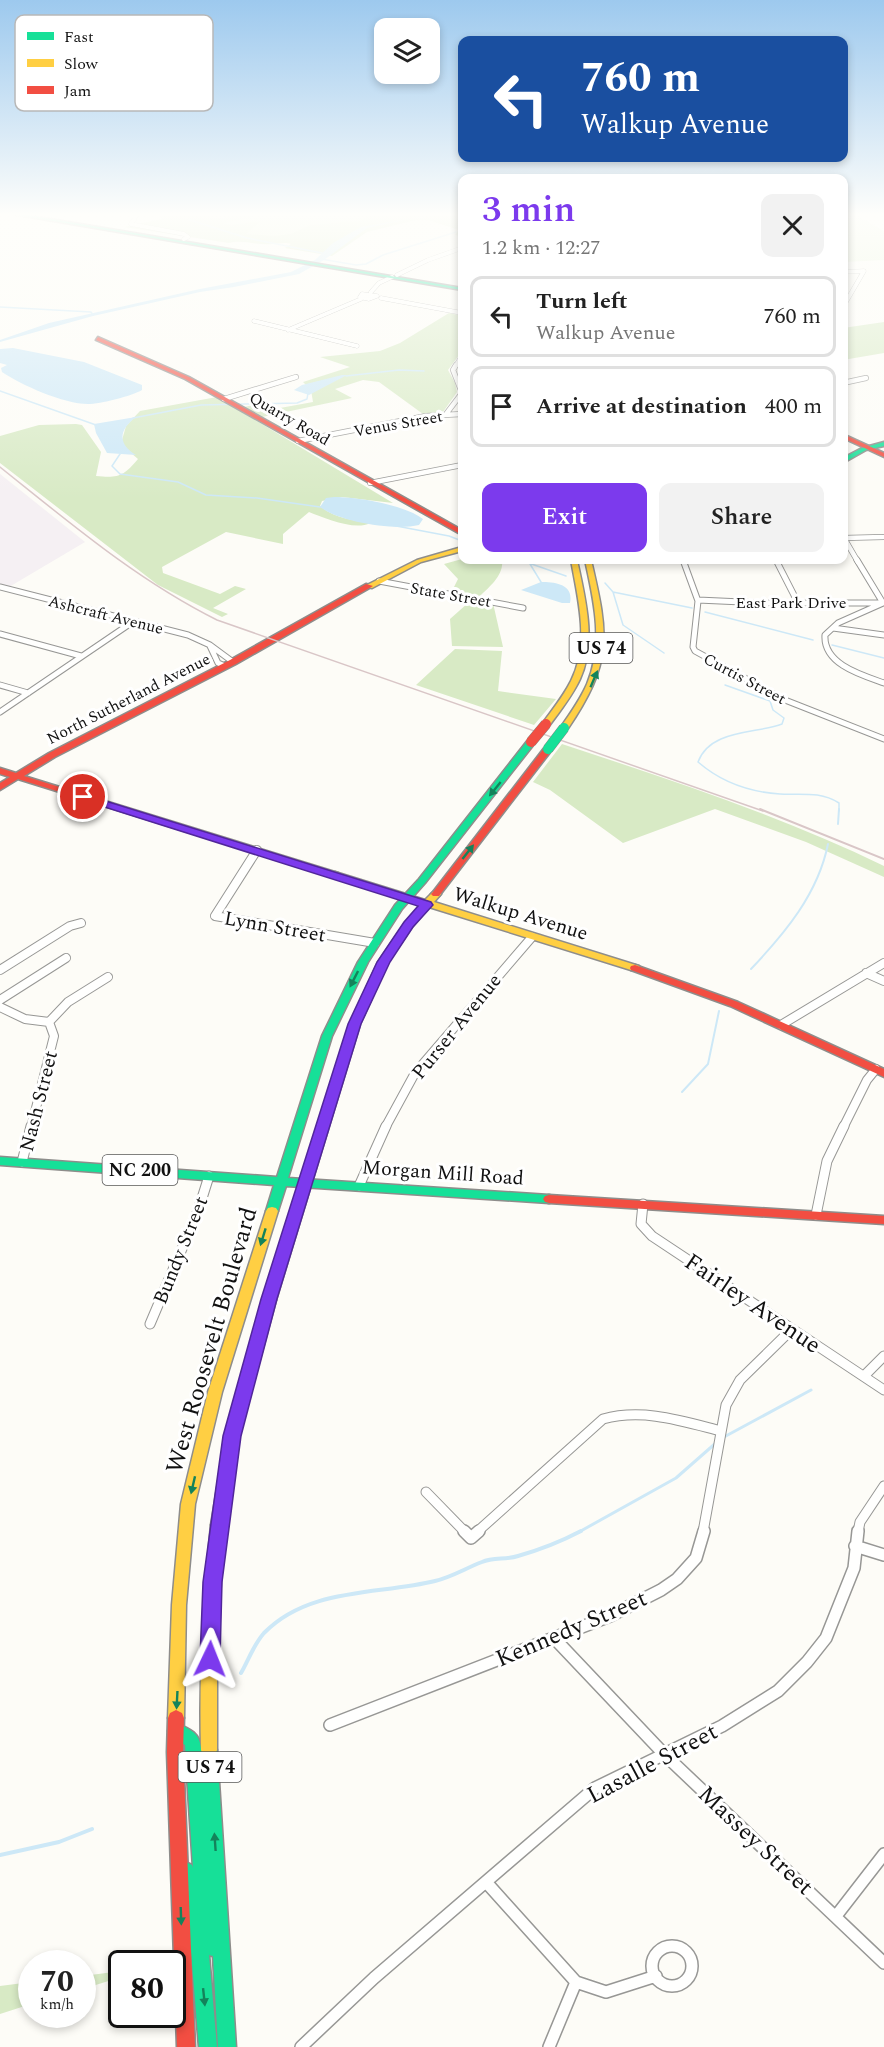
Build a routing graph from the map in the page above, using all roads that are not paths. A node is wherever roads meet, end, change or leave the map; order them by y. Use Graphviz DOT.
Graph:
graph roads {
  1 [pos="340,309"];
  2 [pos="438,309"];
  3 [pos="458,312"];
  4 [pos="254,321"];
  5 [pos="288,330"];
  6 [pos="98,339"];
  7 [pos="357,346"];
  8 [pos="458,362"];
  9 [pos="296,377"];
  10 [pos="866,378"];
  11 [pos="848,382"];
  12 [pos="458,383"];
  13 [pos="458,398"];
  14 [pos="224,399"];
  15 [pos="446,414"];
  16 [pos="458,414"];
  17 [pos="848,438"];
  18 [pos="298,441"];
  19 [pos="884,444"];
  20 [pos="868,448"];
  21 [pos="884,455"];
  22 [pos="848,458"];
  23 [pos="458,466"];
  24 [pos="370,483"];
  25 [pos="458,531"];
  26 [pos="884,537"];
  27 [pos="848,538"];
  28 [pos="848,545"];
  29 [pos="458,550"];
  30 [pos="575,564"];
  31 [pos="589,564"];
  32 [pos="684,564"];
  33 [pos="778,564"];
  34 [pos="380,581"];
  35 [pos="2,589"];
  36 [pos="698,600"];
  37 [pos="798,603"];
  38 [pos="883,603"];
  39 [pos="523,608"];
  40 [pos="134,621"];
  41 [pos="832,628"];
  42 [pos="0,634"];
  43 [pos="884,635"];
  44 [pos="210,645"];
  45 [pos="81,656"];
  46 [pos="229,664"];
  47 [pos="884,683"];
  48 [pos="0,685"];
  49 [pos="28,693"];
  50 [pos="0,712"];
  51 [pos="884,739"];
  52 [pos="0,771"];
  53 [pos="17,775"];
  54 [pos="0,787"];
  55 [pos="257,850"];
  56 [pos="406,899"];
  57 [pos="427,905"];
  58 [pos="81,923"];
  59 [pos="532,937"];
  60 [pos="375,944"];
  61 [pos="66,958"];
  62 [pos="884,963"];
  63 [pos="0,970"];
  64 [pos="866,973"];
  65 [pos="108,977"];
  66 [pos="884,981"];
  67 [pos="0,1000"];
  68 [pos="0,1007"];
  69 [pos="49,1022"];
  70 [pos="781,1025"];
  71 [pos="880,1071"];
  72 [pos="0,1161"];
  73 [pos="22,1162"];
  74 [pos="209,1176"];
  75 [pos="280,1181"];
  76 [pos="306,1183"];
  77 [pos="358,1186"];
  78 [pos="643,1204"];
  79 [pos="816,1215"];
  80 [pos="884,1220"];
  81 [pos="150,1324"];
  82 [pos="792,1329"];
  83 [pos="884,1356"];
  84 [pos="864,1376"];
  85 [pos="884,1390"];
  86 [pos="721,1431"];
  87 [pos="884,1486"];
  88 [pos="426,1492"];
  89 [pos="855,1546"];
  90 [pos="884,1555"];
  91 [pos="554,1638"];
  92 [pos="330,1725"];
  93 [pos="176,1731"];
  94 [pos="664,1754"];
  95 [pos="178,1836"];
  96 [pos="884,1854"];
  97 [pos="486,1882"];
  98 [pos="836,1916"];
  99 [pos="884,1963"];
  100 [pos="223,1976"];
  101 [pos="656,1976"];
  102 [pos="576,1982"];
  103 [pos="186,2047"];
  104 [pos="208,2047"];
  105 [pos="227,2047"];
  106 [pos="301,2047"];
  107 [pos="549,2047"];
  1 -- 5 [label="street"];
  2 -- 3 [label="street"];
  4 -- 5 [label="street"];
  5 -- 7 [label="street"];
  6 -- 14 [label="main road, Quarry Road"];
  8 -- 12 [label="street"];
  9 -- 14 [label="street"];
  10 -- 11 [label="street"];
  13 -- 15 [label="street"];
  14 -- 18 [label="main road, Quarry Road"];
  15 -- 16 [label="street, Venus Street"];
  15 -- 18 [label="street, Venus Street"];
  17 -- 20 [label="main road"];
  18 -- 24 [label="main road, Quarry Road"];
  19 -- 20 [label="main road"];
  20 -- 21 [label="main road"];
  20 -- 22 [label="main road"];
  23 -- 24 [label="street"];
  24 -- 25 [label="main road, Quarry Road"];
  26 -- 27 [label="street"];
  28 -- 38 [label="street"];
  29 -- 34 [label="main road, North Sutherland Avenue"];
  30 -- 56 [label="main road, West Roosevelt Boulevard / US 74, one-way, bridge"];
  57 -- 31 [label="main road, US 74, one-way, bridge"];
  32 -- 36 [label="street, Curtis Street"];
  33 -- 37 [label="street"];
  34 -- 39 [label="street, State Street"];
  34 -- 46 [label="main road, North Sutherland Avenue"];
  35 -- 40 [label="street, Ashcraft Avenue"];
  36 -- 37 [label="street, East Park Drive"];
  36 -- 51 [label="street, Curtis Street"];
  37 -- 38 [label="street, East Park Drive"];
  38 -- 41 [label="street"];
  40 -- 44 [label="street, Ashcraft Avenue"];
  40 -- 45 [label="street"];
  41 -- 43 [label="street"];
  41 -- 47 [label="street"];
  42 -- 45 [label="street"];
  44 -- 46 [label="street, Ashcraft Avenue"];
  44 -- 46 [label="street"];
  45 -- 49 [label="street"];
  46 -- 53 [label="main road, North Sutherland Avenue"];
  48 -- 49 [label="street"];
  49 -- 50 [label="street"];
  52 -- 53 [label="main road, Walkup Avenue"];
  53 -- 54 [label="main road, North Sutherland Avenue"];
  53 -- 55 [label="main road, Walkup Avenue"];
  55 -- 56 [label="main road, Walkup Avenue"];
  55 -- 60 [label="street, Lynn Street"];
  56 -- 57 [label="main road, Walkup Avenue"];
  56 -- 60 [label="main road, West Roosevelt Boulevard / US 74"];
  57 -- 59 [label="main road, Walkup Avenue"];
  57 -- 76 [label="main road, US 74"];
  58 -- 63 [label="street"];
  59 -- 70 [label="main road, Walkup Avenue"];
  59 -- 77 [label="street, Purser Avenue"];
  60 -- 75 [label="main road, West Roosevelt Boulevard / US 74, one-way"];
  61 -- 67 [label="street"];
  62 -- 64 [label="street"];
  64 -- 66 [label="street"];
  64 -- 70 [label="street"];
  65 -- 69 [label="street"];
  68 -- 69 [label="street, Nash Street"];
  69 -- 73 [label="street, Nash Street"];
  70 -- 71 [label="main road, Walkup Avenue"];
  71 -- 79 [label="street"];
  72 -- 73 [label="main road, Morgan Mill Road / NC 200"];
  73 -- 74 [label="main road, Morgan Mill Road / NC 200"];
  74 -- 75 [label="main road, Morgan Mill Road / NC 200"];
  74 -- 81 [label="street, Bundy Street"];
  75 -- 76 [label="main road, Morgan Mill Road / NC 200"];
  75 -- 93 [label="main road, West Roosevelt Boulevard / US 74, one-way"];
  76 -- 77 [label="main road, Morgan Mill Road"];
  100 -- 76 [label="main road, US 74, one-way"];
  77 -- 78 [label="main road, Morgan Mill Road"];
  78 -- 79 [label="main road, Morgan Mill Road"];
  78 -- 82 [label="street, Fairley Avenue"];
  79 -- 80 [label="main road, Morgan Mill Road"];
  82 -- 84 [label="street, Fairley Avenue"];
  82 -- 86 [label="street, Kennedy Street"];
  83 -- 84 [label="street"];
  84 -- 85 [label="street, Fairley Avenue"];
  86 -- 88 [label="street"];
  86 -- 91 [label="street, Kennedy Street"];
  87 -- 89 [label="street, Lasalle Street"];
  89 -- 90 [label="street"];
  89 -- 94 [label="street, Lasalle Street"];
  91 -- 92 [label="street, Kennedy Street"];
  91 -- 94 [label="street, Massey Street"];
  93 -- 95 [label="main road, West Roosevelt Boulevard / US 74"];
  93 -- 100 [label="main road"];
  94 -- 97 [label="street, Lasalle Street"];
  94 -- 98 [label="street, Massey Street"];
  95 -- 103 [label="main road, West Roosevelt Boulevard / US 74, one-way"];
  95 -- 104 [label="main road, one-way"];
  96 -- 98 [label="street"];
  97 -- 102 [label="street"];
  97 -- 106 [label="street, Lasalle Street"];
  98 -- 99 [label="street, Massey Street"];
  100 -- 105 [label="main road, US 74"];
  101 -- 102 [label="street"];
  102 -- 107 [label="street"];
}
